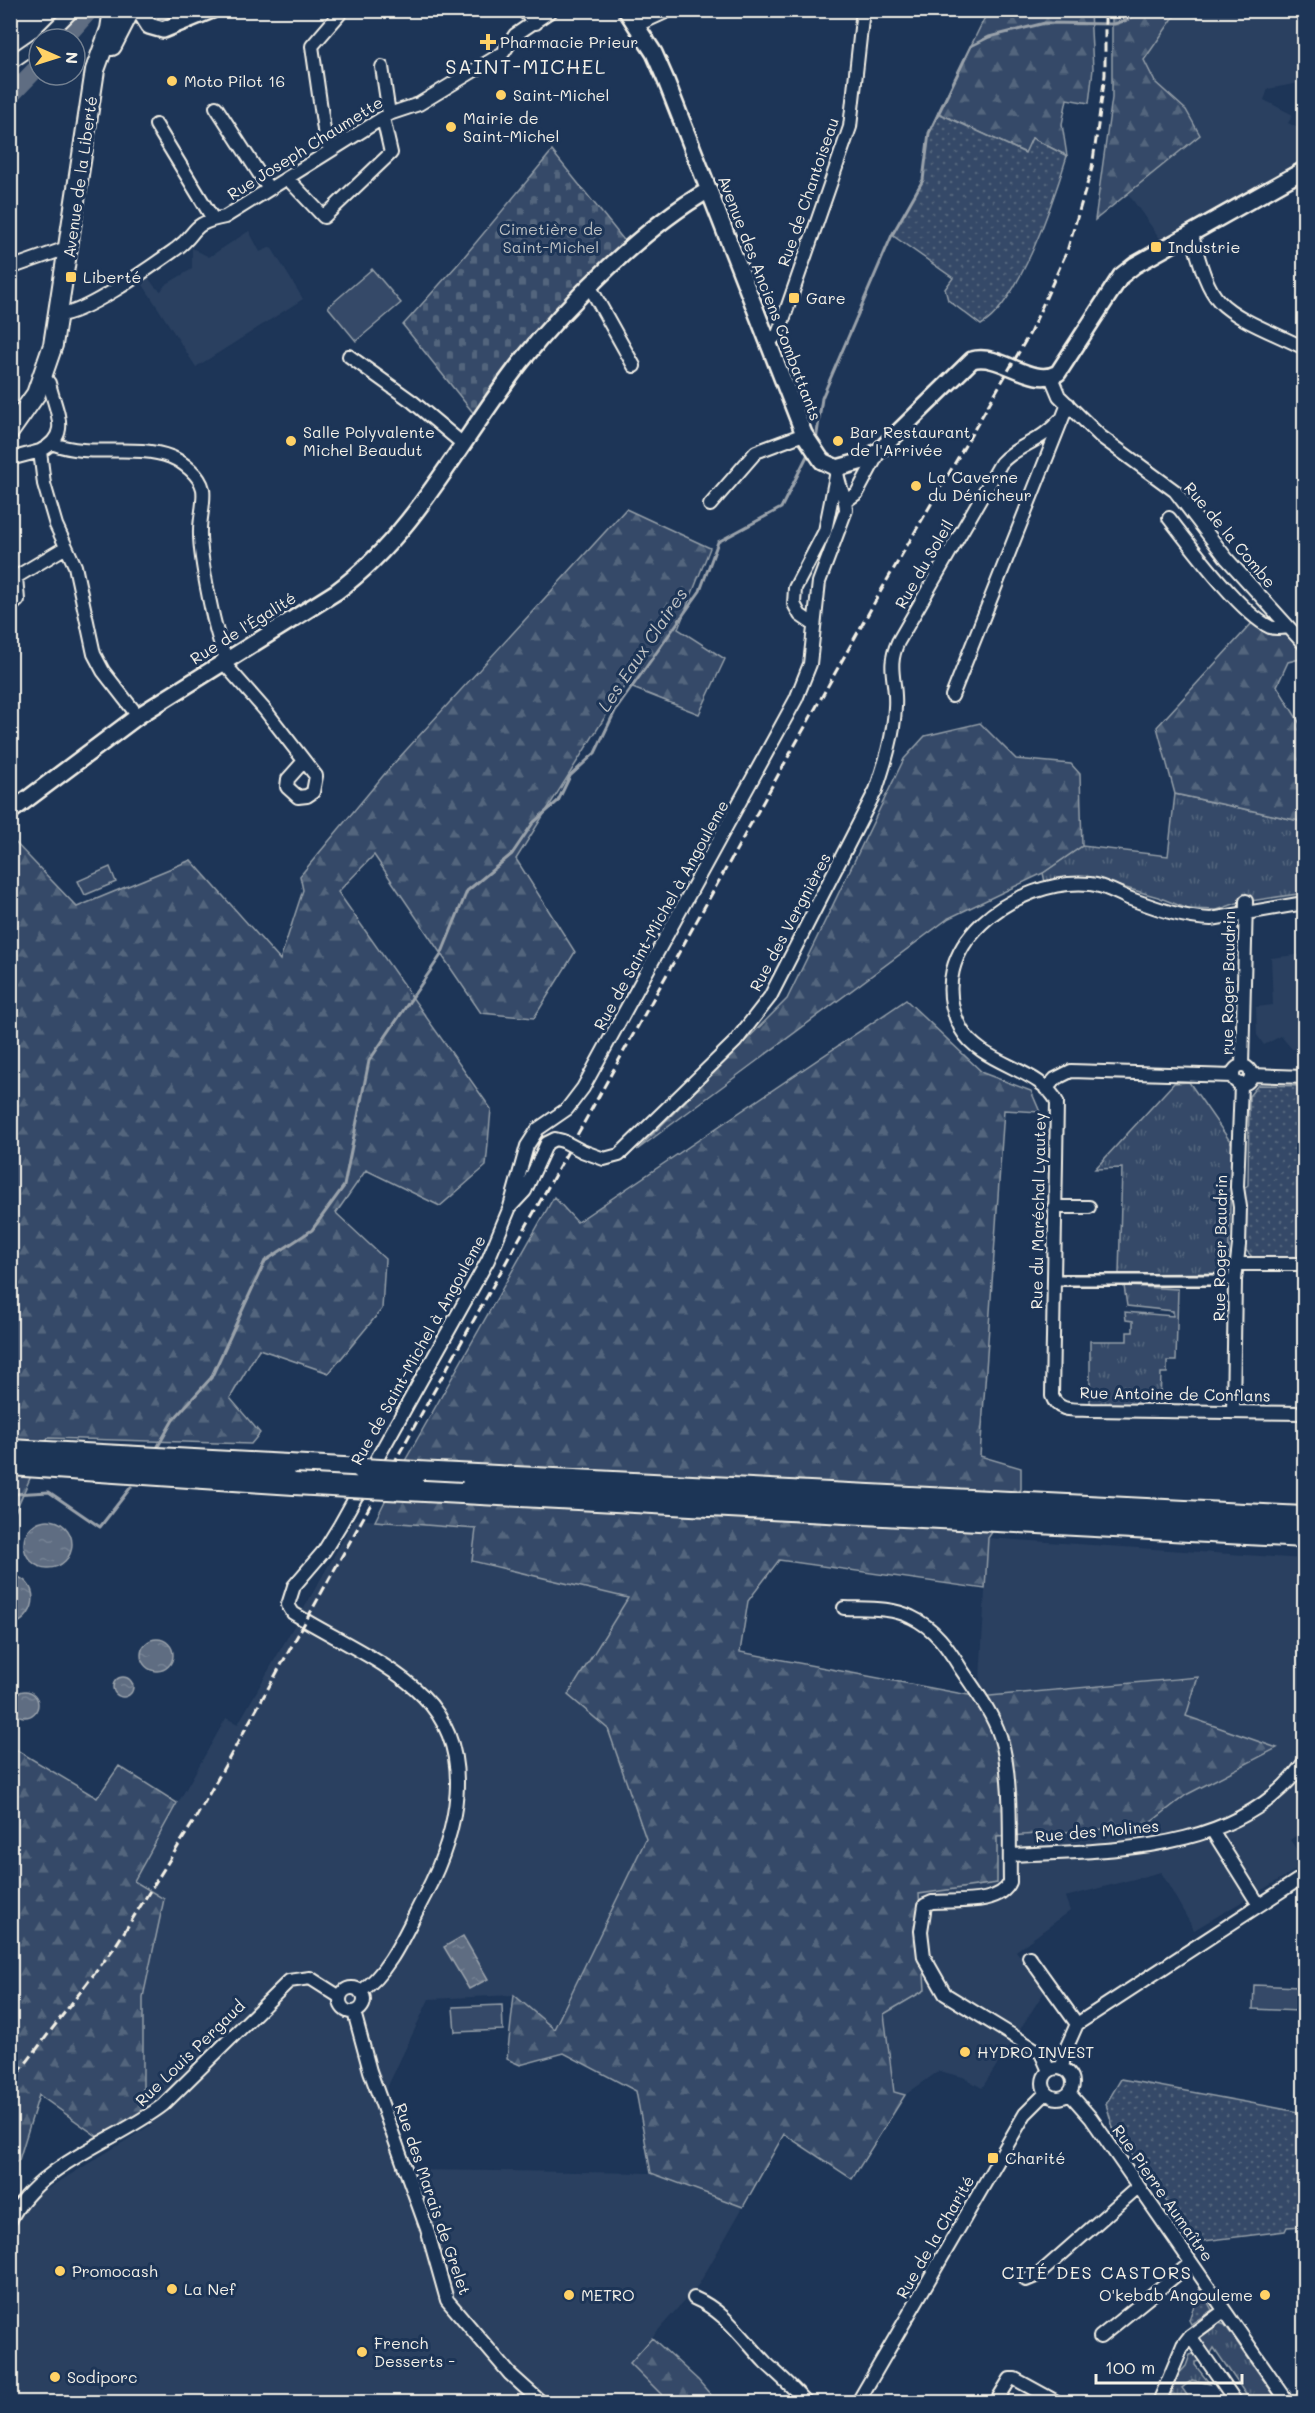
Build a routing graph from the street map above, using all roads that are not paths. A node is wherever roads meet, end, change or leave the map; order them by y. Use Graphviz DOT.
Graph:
graph roads {
  1 [pos="73,10"];
  2 [pos="212,10"];
  3 [pos="343,10"];
  4 [pos="522,10"];
  5 [pos="552,10"];
  6 [pos="626,10"];
  7 [pos="669,10"];
  8 [pos="863,10"];
  9 [pos="126,11"];
  10 [pos="536,23"];
  11 [pos="637,25"];
  12 [pos="56,27"];
  13 [pos="27,51"];
  14 [pos="10,63"];
  15 [pos="382,68"];
  16 [pos="216,107"];
  17 [pos="386,116"];
  18 [pos="156,125"];
  19 [pos="331,150"];
  20 [pos="1305,170"];
  21 [pos="287,178"];
  22 [pos="269,189"];
  23 [pos="709,190"];
  24 [pos="213,219"];
  25 [pos="1191,233"];
  26 [pos="69,251"];
  27 [pos="10,268"];
  28 [pos="590,287"];
  29 [pos="58,315"];
  30 [pos="769,342"];
  31 [pos="1305,348"];
  32 [pos="349,356"];
  33 [pos="634,366"];
  34 [pos="44,377"];
  35 [pos="1051,377"];
  36 [pos="1068,404"];
  37 [pos="1060,420"];
  38 [pos="10,431"];
  39 [pos="54,444"];
  40 [pos="463,444"];
  41 [pos="810,445"];
  42 [pos="880,450"];
  43 [pos="39,452"];
  44 [pos="10,459"];
  45 [pos="837,472"];
  46 [pos="846,501"];
  47 [pos="710,505"];
  48 [pos="1169,518"];
  49 [pos="66,547"];
  50 [pos="10,607"];
  51 [pos="813,624"];
  52 [pos="1288,627"];
  53 [pos="1305,644"];
  54 [pos="224,660"];
  55 [pos="894,688"];
  56 [pos="952,696"];
  57 [pos="138,716"];
  58 [pos="304,761"];
  59 [pos="10,812"];
  60 [pos="1305,903"];
  61 [pos="1246,906"];
  62 [pos="1242,1066"];
  63 [pos="1252,1075"];
  64 [pos="1305,1077"];
  65 [pos="1237,1080"];
  66 [pos="1046,1089"];
  67 [pos="510,1207"];
  68 [pos="1054,1207"];
  69 [pos="1089,1207"];
  70 [pos="1239,1264"];
  71 [pos="1305,1264"];
  72 [pos="1053,1280"];
  73 [pos="1235,1280"];
  74 [pos="1052,1396"];
  75 [pos="1233,1412"];
  76 [pos="1305,1413"];
  77 [pos="10,1450"];
  78 [pos="10,1465"];
  79 [pos="44,1468"];
  80 [pos="10,1472"];
  81 [pos="1305,1517"];
  82 [pos="1305,1537"];
  83 [pos="844,1608"];
  84 [pos="1305,1762"];
  85 [pos="1212,1830"];
  86 [pos="1010,1855"];
  87 [pos="1305,1876"];
  88 [pos="1259,1905"];
  89 [pos="1029,1957"];
  90 [pos="360,1992"];
  91 [pos="340,1996"];
  92 [pos="354,2012"];
  93 [pos="1077,2024"];
  94 [pos="1065,2051"];
  95 [pos="1041,2053"];
  96 [pos="1062,2069"];
  97 [pos="1049,2071"];
  98 [pos="1046,2092"];
  99 [pos="1069,2093"];
  100 [pos="1138,2187"];
  101 [pos="10,2221"];
  102 [pos="1191,2263"];
  103 [pos="1026,2280"];
  104 [pos="694,2298"];
  105 [pos="1224,2311"];
  106 [pos="1190,2336"];
  107 [pos="1100,2337"];
  108 [pos="541,2403"];
  109 [pos="806,2403"];
  110 [pos="858,2403"];
  111 [pos="996,2403"];
  112 [pos="1057,2403"];
  113 [pos="1159,2403"];
  114 [pos="1236,2403"];
  115 [pos="1288,2403"];
  1 -- 12 [label="street"];
  2 -- 9 [label="street"];
  3 -- 19 [label="street"];
  4 -- 10 [label="street"];
  5 -- 10 [label="street, Rue Joseph Chaumette"];
  6 -- 11 [label="street, Avenue des Anciens Combattants"];
  7 -- 11 [label="street"];
  8 -- 30 [label="street, Rue de Chantoiseau"];
  9 -- 26 [label="main road, Avenue de la Liberté"];
  10 -- 17 [label="street, Rue Joseph Chaumette"];
  11 -- 23 [label="street, Avenue des Anciens Combattants"];
  13 -- 14 [label="street"];
  15 -- 17 [label="street"];
  16 -- 22 [label="street"];
  17 -- 19 [label="street, Rue Joseph Chaumette"];
  17 -- 21 [label="street"];
  18 -- 24 [label="street"];
  19 -- 21 [label="street, Rue Joseph Chaumette"];
  20 -- 25 [label="street"];
  21 -- 22 [label="street, Rue Joseph Chaumette"];
  22 -- 24 [label="street, Rue Joseph Chaumette"];
  23 -- 28 [label="street, Rue de l'Égalité"];
  23 -- 30 [label="street, Avenue des Anciens Combattants"];
  24 -- 29 [label="street, Rue Joseph Chaumette"];
  25 -- 31 [label="street"];
  25 -- 35 [label="street"];
  26 -- 27 [label="street"];
  26 -- 29 [label="main road, Avenue de la Liberté"];
  28 -- 33 [label="street"];
  28 -- 40 [label="street, Rue de l'Égalité"];
  29 -- 34 [label="main road, Avenue de la Liberté"];
  30 -- 41 [label="street, Avenue des Anciens Combattants"];
  32 -- 40 [label="street"];
  34 -- 38 [label="main road, Avenue de la Liberté"];
  34 -- 39 [label="street"];
  35 -- 36 [label="street, Rue de la Combe"];
  35 -- 42 [label="street"];
  36 -- 37 [label="street"];
  36 -- 52 [label="street, Rue de la Combe"];
  37 -- 55 [label="street, Rue du Soleil"];
  37 -- 56 [label="street"];
  39 -- 43 [label="street"];
  39 -- 54 [label="street"];
  40 -- 54 [label="street, Rue de l'Égalité"];
  41 -- 45 [label="street"];
  41 -- 47 [label="street"];
  42 -- 45 [label="street"];
  42 -- 46 [label="street"];
  43 -- 44 [label="street"];
  43 -- 49 [label="street"];
  45 -- 46 [label="street"];
  45 -- 51 [label="street"];
  46 -- 51 [label="street, Rue de Saint-Michel à Angouleme"];
  48 -- 52 [label="street"];
  49 -- 50 [label="street"];
  49 -- 57 [label="street"];
  51 -- 67 [label="street, Rue de Saint-Michel à Angouleme"];
  52 -- 53 [label="street, Rue de la Combe"];
  54 -- 57 [label="street, Rue de l'Égalité"];
  54 -- 58 [label="street"];
  55 -- 67 [label="street, Rue des Vergnières, bridge"];
  57 -- 59 [label="street, Rue de l'Égalité"];
  60 -- 61 [label="street, Rue du Maréchal Lyautey"];
  61 -- 62 [label="street, rue Roger Baudrin"];
  61 -- 66 [label="street, Rue du Maréchal Lyautey"];
  62 -- 63 [label="street"];
  62 -- 65 [label="street"];
  63 -- 64 [label="street"];
  63 -- 65 [label="street"];
  65 -- 66 [label="street"];
  65 -- 70 [label="street, Rue Roger Baudrin"];
  66 -- 68 [label="street, Rue du Maréchal Lyautey"];
  67 -- 90 [label="street, Rue de Saint-Michel à Angouleme"];
  68 -- 69 [label="street"];
  68 -- 72 [label="street, Rue du Maréchal Lyautey"];
  70 -- 71 [label="street"];
  70 -- 73 [label="street, Rue Roger Baudrin"];
  72 -- 73 [label="street"];
  72 -- 74 [label="street, Rue du Maréchal Lyautey"];
  73 -- 75 [label="street, Rue Roger Baudrin"];
  74 -- 75 [label="street, Rue Antoine de Conflans"];
  75 -- 76 [label="street, Rue Antoine de Conflans"];
  77 -- 81 [label="highway, bridge"];
  78 -- 79 [label="highway"];
  79 -- 80 [label="highway"];
  79 -- 82 [label="highway, bridge"];
  83 -- 86 [label="street"];
  84 -- 85 [label="street, Rue des Molines"];
  85 -- 86 [label="street, Rue des Molines"];
  85 -- 88 [label="street"];
  86 -- 95 [label="street"];
  87 -- 88 [label="street"];
  88 -- 93 [label="street"];
  89 -- 93 [label="street"];
  90 -- 91 [label="street"];
  90 -- 92 [label="street"];
  91 -- 92 [label="street"];
  91 -- 101 [label="street, Rue Louis Pergaud"];
  92 -- 108 [label="street, Rue des Marais de Grelet"];
  93 -- 94 [label="street"];
  94 -- 95 [label="street"];
  94 -- 96 [label="street"];
  95 -- 97 [label="street"];
  96 -- 97 [label="street"];
  96 -- 99 [label="street"];
  97 -- 98 [label="street"];
  98 -- 99 [label="street"];
  98 -- 110 [label="street, Rue de la Charité"];
  99 -- 100 [label="street, Rue Pierre Aumaître"];
  100 -- 102 [label="street, Rue Pierre Aumaître"];
  100 -- 103 [label="street"];
  102 -- 105 [label="street, Rue Pierre Aumaître"];
  102 -- 107 [label="street"];
  104 -- 109 [label="street"];
  105 -- 106 [label="street"];
  105 -- 115 [label="street, Rue Pierre Aumaître"];
  106 -- 113 [label="street"];
  106 -- 114 [label="street"];
  111 -- 112 [label="street"];
}
